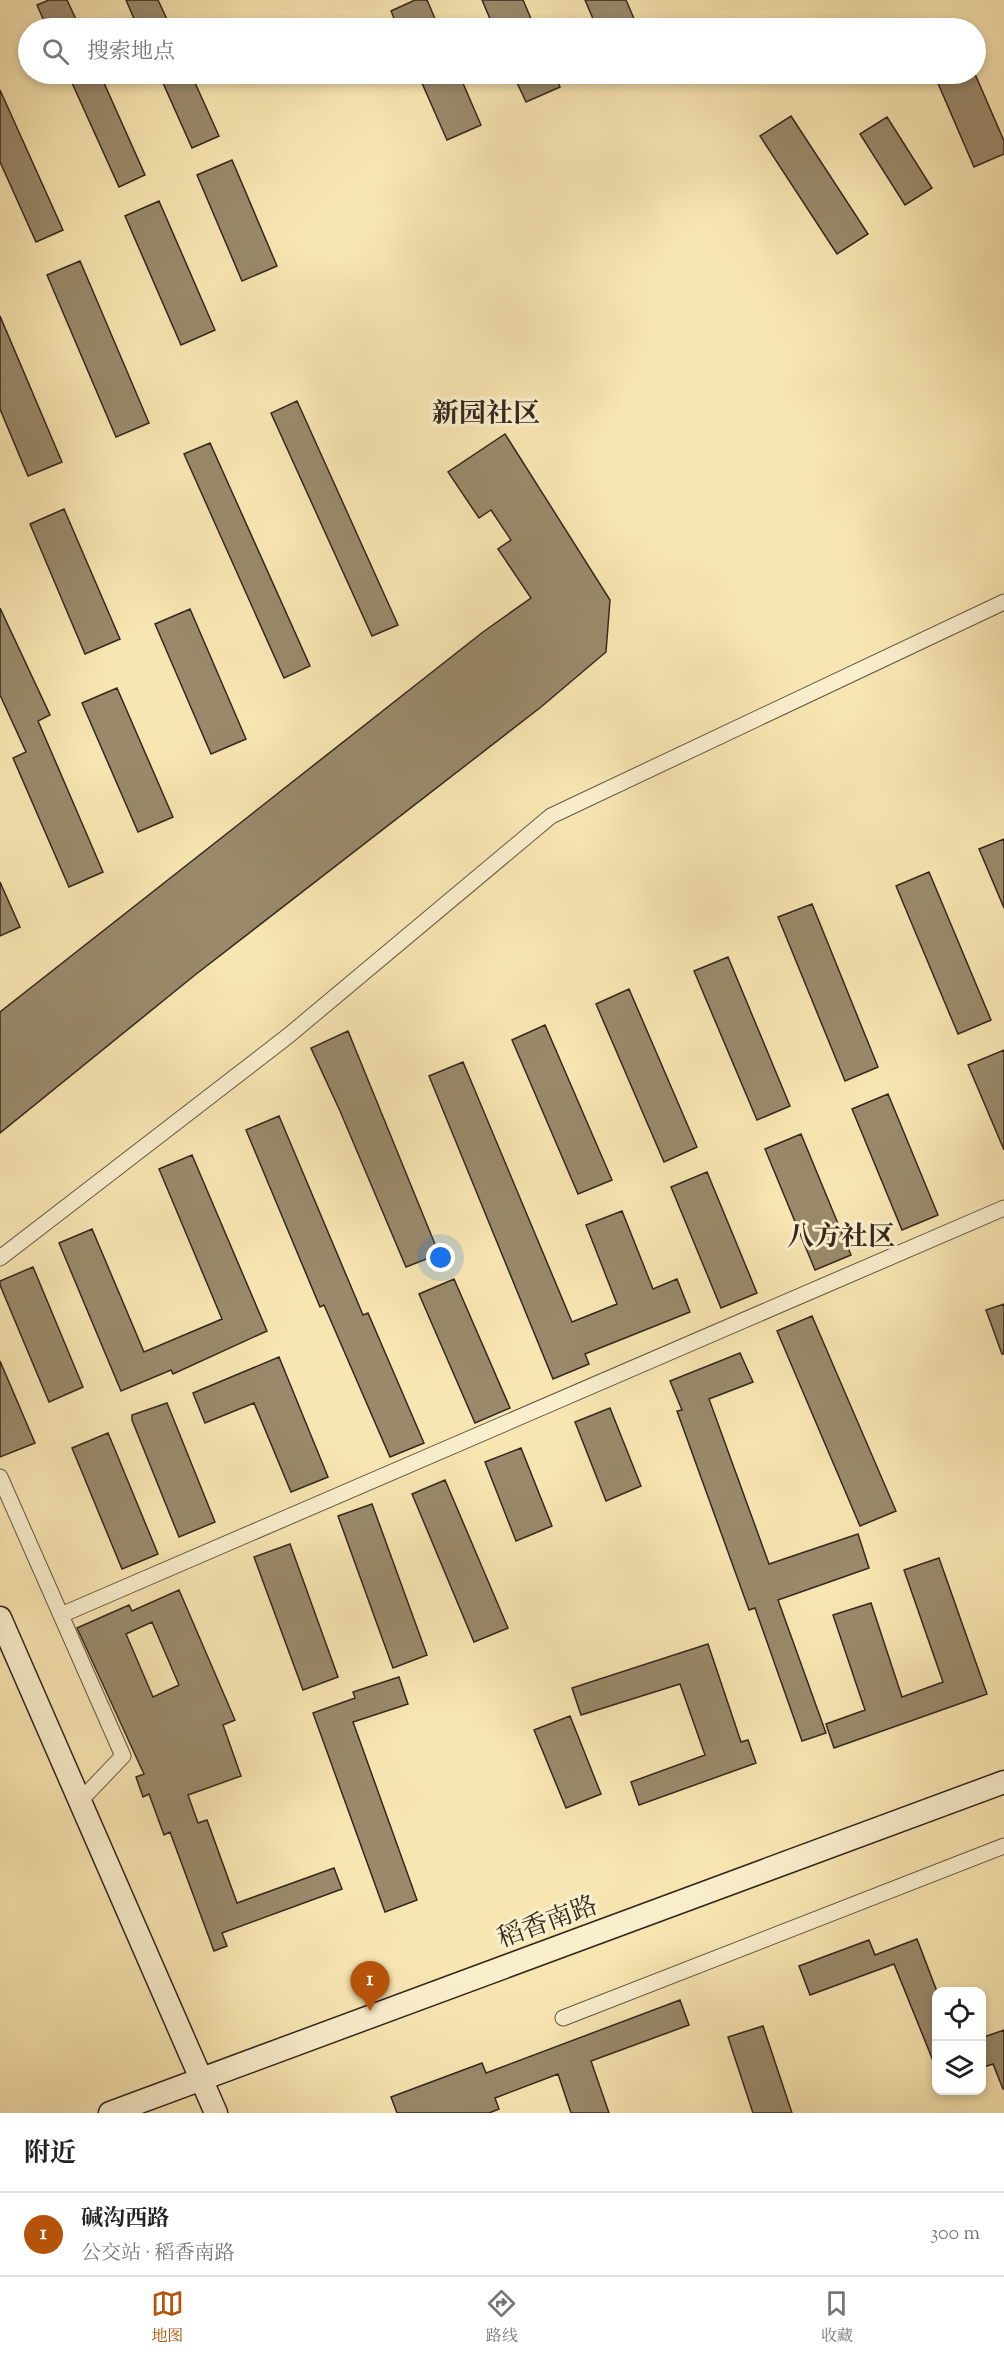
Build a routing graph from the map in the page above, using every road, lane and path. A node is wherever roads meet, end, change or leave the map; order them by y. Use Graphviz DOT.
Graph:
graph roads {
  1 [pos="1004,602"];
  2 [pos="1004,1208"];
  3 [pos="0,1258"];
  4 [pos="0,1477"];
  5 [pos="61,1615"];
  6 [pos="0,1618"];
  7 [pos="1004,1782"];
  8 [pos="80,1801"];
  9 [pos="1004,1846"];
  10 [pos="563,2018"];
  11 [pos="202,2079"];
  12 [pos="110,2113"];
  13 [pos="216,2113"];
  1 -- 3 [label="street"];
  2 -- 5 [label="street"];
  4 -- 5 [label="street"];
  5 -- 8 [label="street"];
  6 -- 8 [label="main road"];
  7 -- 11 [label="main road, 稻香南路"];
  8 -- 11 [label="main road"];
  9 -- 10 [label="street"];
  11 -- 12 [label="main road, 稻香南路"];
  11 -- 13 [label="main road"];
}
